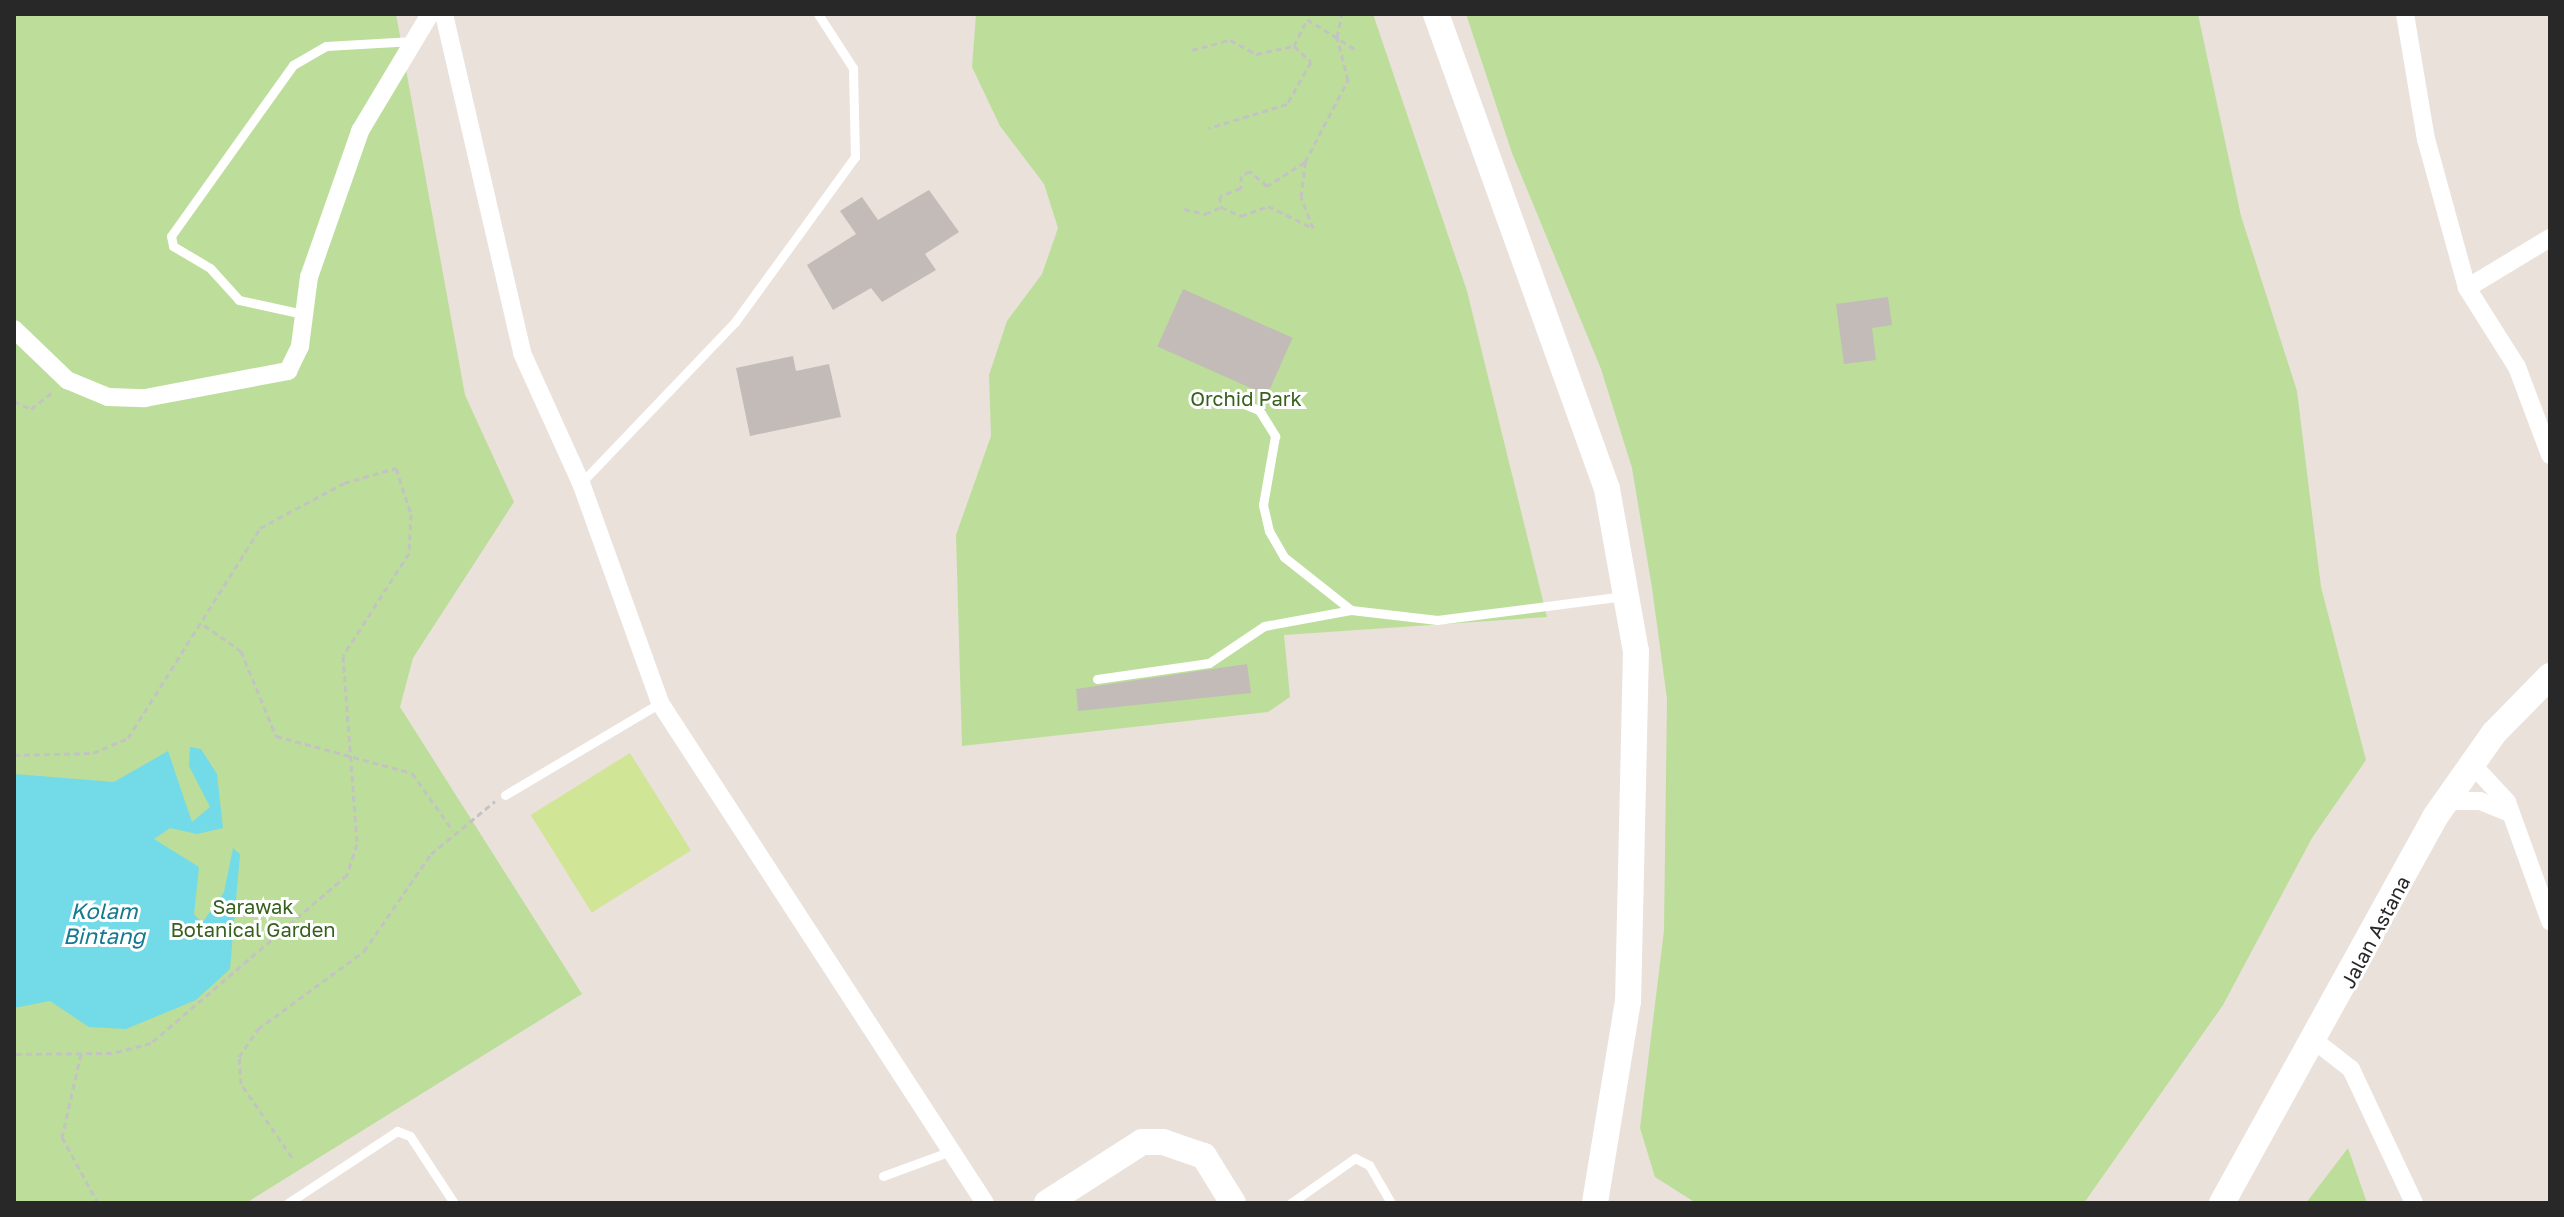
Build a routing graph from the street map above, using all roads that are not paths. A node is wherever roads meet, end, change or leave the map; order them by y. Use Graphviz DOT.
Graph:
graph roads {
  1 [pos="430,14"];
  2 [pos="444,14"];
  3 [pos="818,14"];
  4 [pos="1436,14"];
  5 [pos="2405,14"];
  6 [pos="413,41"];
  7 [pos="2550,238"];
  8 [pos="2467,288"];
  9 [pos="303,314"];
  10 [pos="14,329"];
  11 [pos="1234,400"];
  12 [pos="2550,455"];
  13 [pos="581,483"];
  14 [pos="1627,596"];
  15 [pos="1351,610"];
  16 [pos="2550,676"];
  17 [pos="1097,679"];
  18 [pos="660,703"];
  19 [pos="2471,763"];
  20 [pos="505,795"];
  21 [pos="2445,801"];
  22 [pos="2510,813"];
  23 [pos="2550,921"];
  24 [pos="2315,1041"];
  25 [pos="951,1151"];
  26 [pos="883,1176"];
  27 [pos="288,1203"];
  28 [pos="454,1203"];
  29 [pos="985,1203"];
  30 [pos="1047,1203"];
  31 [pos="1233,1203"];
  32 [pos="1291,1203"];
  33 [pos="1391,1203"];
  34 [pos="1595,1203"];
  35 [pos="2222,1203"];
  36 [pos="2414,1203"];
  1 -- 6 [label="street"];
  2 -- 13 [label="street"];
  3 -- 13 [label="lane"];
  4 -- 14 [label="street"];
  5 -- 8 [label="street"];
  6 -- 9 [label="street"];
  6 -- 9 [label="lane"];
  7 -- 8 [label="street"];
  8 -- 12 [label="street"];
  9 -- 10 [label="street"];
  11 -- 15 [label="lane"];
  13 -- 18 [label="street"];
  14 -- 15 [label="lane"];
  14 -- 34 [label="street"];
  15 -- 17 [label="lane"];
  16 -- 19 [label="street, Jalan Astana"];
  18 -- 20 [label="lane"];
  18 -- 25 [label="street"];
  19 -- 21 [label="street, Jalan Astana"];
  19 -- 22 [label="street"];
  21 -- 22 [label="street"];
  21 -- 24 [label="street, Jalan Astana"];
  22 -- 23 [label="street"];
  24 -- 35 [label="street, Jalan Astana"];
  24 -- 36 [label="street"];
  25 -- 26 [label="lane"];
  25 -- 29 [label="street"];
  27 -- 28 [label="lane"];
  30 -- 31 [label="street"];
  32 -- 33 [label="lane"];
}
